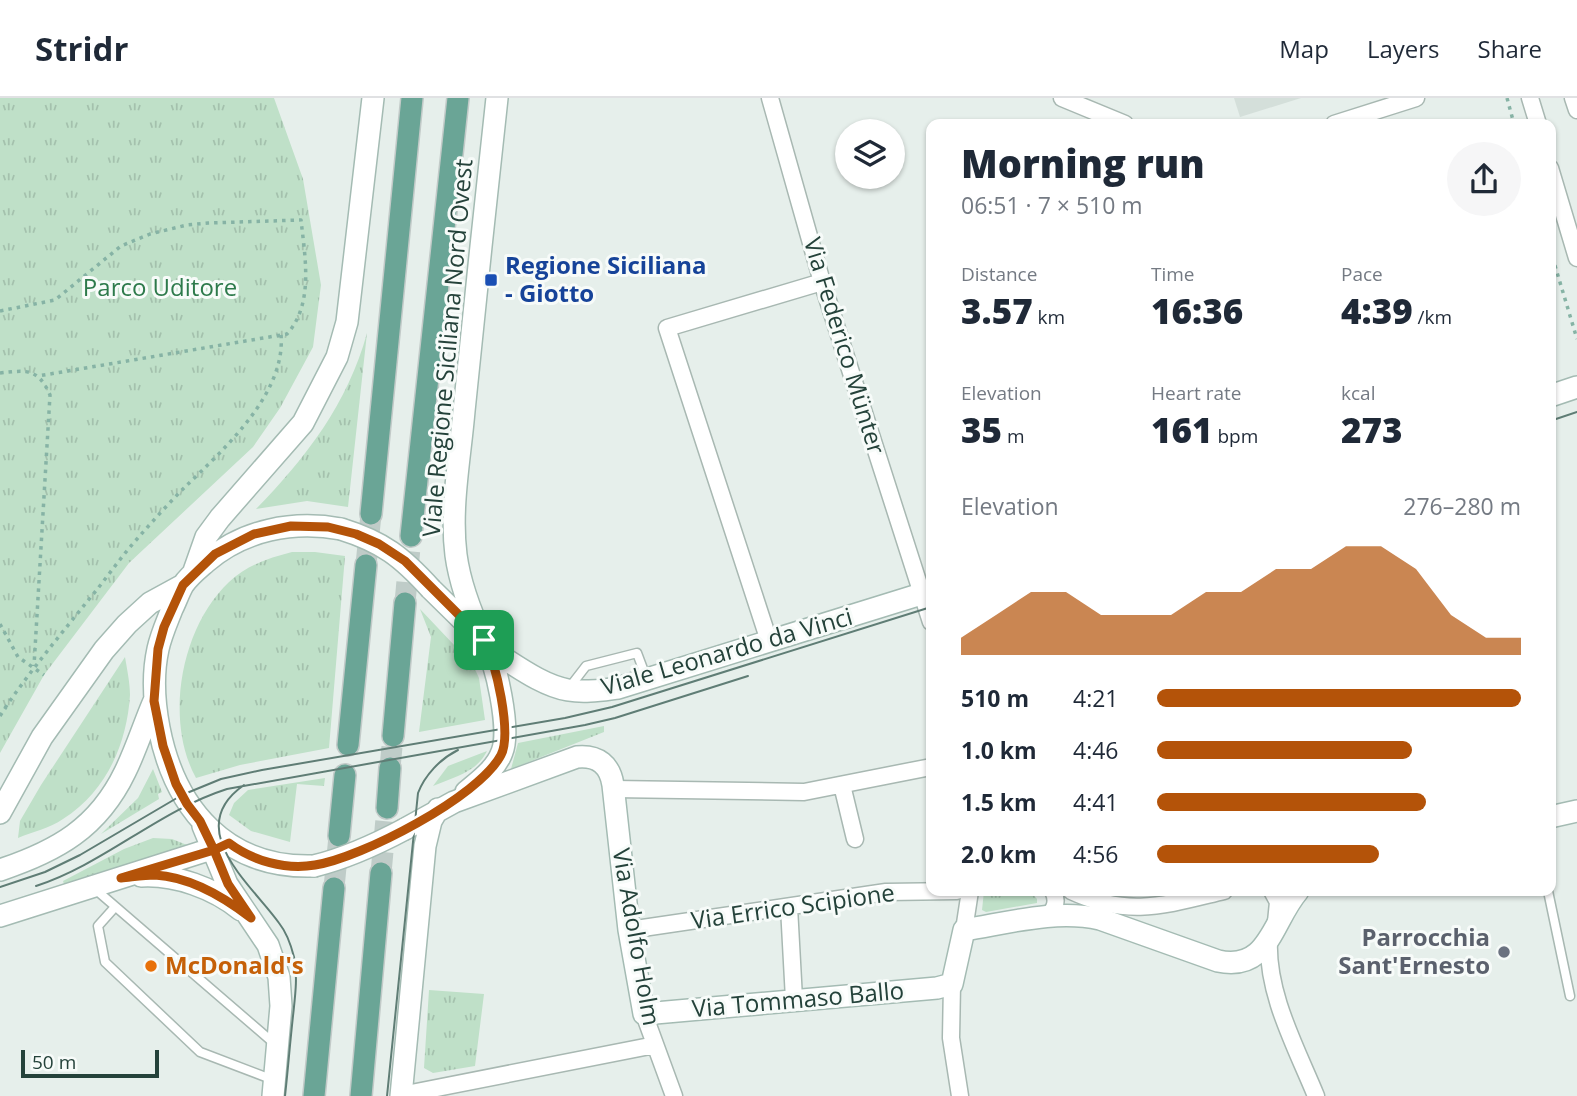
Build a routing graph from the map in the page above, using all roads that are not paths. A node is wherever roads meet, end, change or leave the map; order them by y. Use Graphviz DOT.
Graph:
graph roads {
  1 [pos="373,98"];
  2 [pos="412,98"];
  3 [pos="458,98"];
  4 [pos="497,98"];
  5 [pos="770,98"];
  6 [pos="1062,98"];
  7 [pos="1416,98"];
  8 [pos="1530,98"];
  9 [pos="1573,98"];
  10 [pos="1577,110"];
  11 [pos="1113,119"];
  12 [pos="1350,119"];
  13 [pos="1536,119"];
  14 [pos="1556,188"];
  15 [pos="1577,258"];
  16 [pos="822,282"];
  17 [pos="1577,387"];
  18 [pos="1556,394"];
  19 [pos="372,514"];
  20 [pos="411,536"];
  21 [pos="366,565"];
  22 [pos="188,579"];
  23 [pos="926,589"];
  24 [pos="926,592"];
  25 [pos="405,603"];
  26 [pos="769,641"];
  27 [pos="486,645"];
  28 [pos="647,679"];
  29 [pos="567,690"];
  30 [pos="154,701"];
  31 [pos="393,736"];
  32 [pos="348,745"];
  33 [pos="390,768"];
  34 [pos="926,768"];
  35 [pos="345,775"];
  36 [pos="613,782"];
  37 [pos="842,785"];
  38 [pos="446,805"];
  39 [pos="387,808"];
  40 [pos="1577,811"];
  41 [pos="0,813"];
  42 [pos="1556,816"];
  43 [pos="339,836"];
  44 [pos="855,839"];
  45 [pos="221,847"];
  46 [pos="0,870"];
  47 [pos="381,873"];
  48 [pos="121,878"];
  49 [pos="93,887"];
  50 [pos="334,888"];
  51 [pos="926,891"];
  52 [pos="969,896"];
  53 [pos="1056,896"];
  54 [pos="1079,896"];
  55 [pos="1202,896"];
  56 [pos="1275,896"];
  57 [pos="1295,896"];
  58 [pos="1549,896"];
  59 [pos="115,906"];
  60 [pos="789,907"];
  61 [pos="1102,911"];
  62 [pos="0,916"];
  63 [pos="251,918"];
  64 [pos="1041,918"];
  65 [pos="629,930"];
  66 [pos="964,930"];
  67 [pos="1273,932"];
  68 [pos="952,984"];
  69 [pos="1570,996"];
  70 [pos="794,999"];
  71 [pos="645,1014"];
  72 [pos="655,1045"];
  73 [pos="278,1047"];
  74 [pos="274,1088"];
  75 [pos="314,1096"];
  76 [pos="361,1096"];
  77 [pos="401,1096"];
  78 [pos="674,1096"];
  79 [pos="960,1096"];
  80 [pos="1316,1096"];
  1 -- 22 [label="street"];
  2 -- 19 [label="main road"];
  3 -- 20 [label="main road, Viale Regione Siciliana Nord Ovest"];
  4 -- 27 [label="street, Viale Regione Siciliana Nord Ovest"];
  5 -- 16 [label="street, Via Federico Münter"];
  6 -- 11 [label="street"];
  7 -- 12 [label="street"];
  8 -- 13 [label="street"];
  9 -- 10 [label="street"];
  14 -- 15 [label="street"];
  16 -- 23 [label="street, Via Federico Münter"];
  16 -- 26 [label="street"];
  17 -- 18 [label="street"];
  21 -- 32 [label="main road"];
  22 -- 27 [label="street, Viale Leonardo da Vinci, bridge"];
  22 -- 30 [label="street"];
  22 -- 41 [label="street, Viale Leonardo da Vinci"];
  24 -- 26 [label="street, Viale Leonardo da Vinci"];
  25 -- 31 [label="main road"];
  26 -- 28 [label="street, Viale Leonardo da Vinci"];
  27 -- 29 [label="street, Viale Leonardo da Vinci"];
  27 -- 38 [label="street, Viale Regione Siciliana Nord Ovest"];
  28 -- 29 [label="street, Viale Leonardo da Vinci"];
  28 -- 29 [label="lane"];
  30 -- 45 [label="street"];
  30 -- 46 [label="street"];
  33 -- 39 [label="main road"];
  34 -- 37 [label="street"];
  35 -- 43 [label="main road"];
  36 -- 37 [label="street"];
  36 -- 38 [label="street"];
  36 -- 65 [label="street, Via Adolfo Holm"];
  37 -- 44 [label="street"];
  38 -- 45 [label="street, bridge"];
  38 -- 77 [label="street"];
  40 -- 42 [label="street"];
  45 -- 48 [label="street"];
  45 -- 63 [label="street"];
  47 -- 76 [label="main road"];
  48 -- 49 [label="street"];
  48 -- 63 [label="street"];
  49 -- 59 [label="lane"];
  49 -- 62 [label="street"];
  50 -- 75 [label="main road"];
  51 -- 60 [label="street, Via Errico Scipione"];
  52 -- 66 [label="street"];
  53 -- 64 [label="street"];
  54 -- 61 [label="street"];
  55 -- 61 [label="street"];
  56 -- 67 [label="street"];
  57 -- 67 [label="street"];
  58 -- 69 [label="lane"];
  59 -- 73 [label="lane"];
  59 -- 74 [label="lane"];
  60 -- 65 [label="street, Via Errico Scipione"];
  60 -- 70 [label="street"];
  61 -- 64 [label="street"];
  61 -- 67 [label="street"];
  63 -- 73 [label="street"];
  64 -- 66 [label="street"];
  65 -- 71 [label="street, Via Adolfo Holm"];
  66 -- 68 [label="street"];
  67 -- 80 [label="street"];
  68 -- 70 [label="street, Via Tommaso Ballo"];
  68 -- 79 [label="street"];
  70 -- 71 [label="street, Via Tommaso Ballo"];
  71 -- 72 [label="street, Via Adolfo Holm"];
  72 -- 77 [label="street"];
  72 -- 78 [label="street, Via Adolfo Holm"];
  73 -- 74 [label="street"];
}
